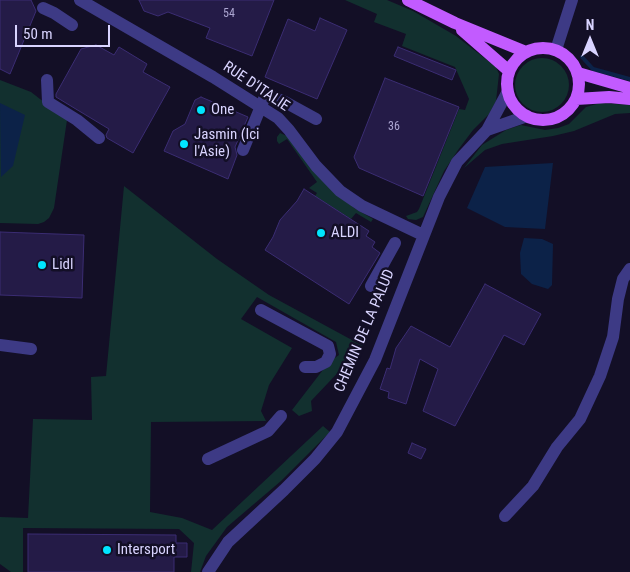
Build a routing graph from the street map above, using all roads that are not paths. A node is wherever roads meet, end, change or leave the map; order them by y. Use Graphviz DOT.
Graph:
graph roads {
  1 [pos="80,0"];
  2 [pos="408,0"];
  3 [pos="572,0"];
  4 [pos="43,8"];
  5 [pos="455,23"];
  6 [pos="72,25"];
  7 [pos="556,50"];
  8 [pos="526,52"];
  9 [pos="509,71"];
  10 [pos="578,73"];
  11 [pos="47,80"];
  12 [pos="630,88"];
  13 [pos="508,91"];
  14 [pos="576,99"];
  15 [pos="630,99"];
  16 [pos="262,108"];
  17 [pos="526,116"];
  18 [pos="316,119"];
  19 [pos="487,130"];
  20 [pos="99,138"];
  21 [pos="243,150"];
  22 [pos="423,235"];
  23 [pos="396,242"];
  24 [pos="630,269"];
  25 [pos="371,286"];
  26 [pos="261,310"];
  27 [pos="0,345"];
  28 [pos="31,349"];
  29 [pos="305,367"];
  30 [pos="281,416"];
  31 [pos="208,459"];
  32 [pos="505,516"];
  33 [pos="208,572"];
  1 -- 16 [label="street, RUE D'ITALIE"];
  2 -- 5 [label="main road"];
  3 -- 7 [label="street"];
  4 -- 6 [label="street"];
  5 -- 8 [label="main road"];
  5 -- 9 [label="main road"];
  7 -- 8 [label="main road"];
  7 -- 10 [label="main road"];
  8 -- 9 [label="main road"];
  9 -- 13 [label="main road"];
  10 -- 12 [label="main road"];
  10 -- 14 [label="main road"];
  11 -- 20 [label="street"];
  13 -- 17 [label="main road"];
  13 -- 19 [label="street, CHEMIN DE LA PALUD"];
  14 -- 15 [label="main road"];
  14 -- 17 [label="main road"];
  16 -- 18 [label="street"];
  16 -- 21 [label="street"];
  16 -- 22 [label="street, RUE D'ITALIE"];
  17 -- 19 [label="street, CHEMIN DE LA PALUD"];
  19 -- 22 [label="street, CHEMIN DE LA PALUD"];
  22 -- 33 [label="street, CHEMIN DE LA PALUD"];
  23 -- 25 [label="street"];
  24 -- 32 [label="street"];
  26 -- 29 [label="street"];
  27 -- 28 [label="street"];
  30 -- 31 [label="street"];
}
